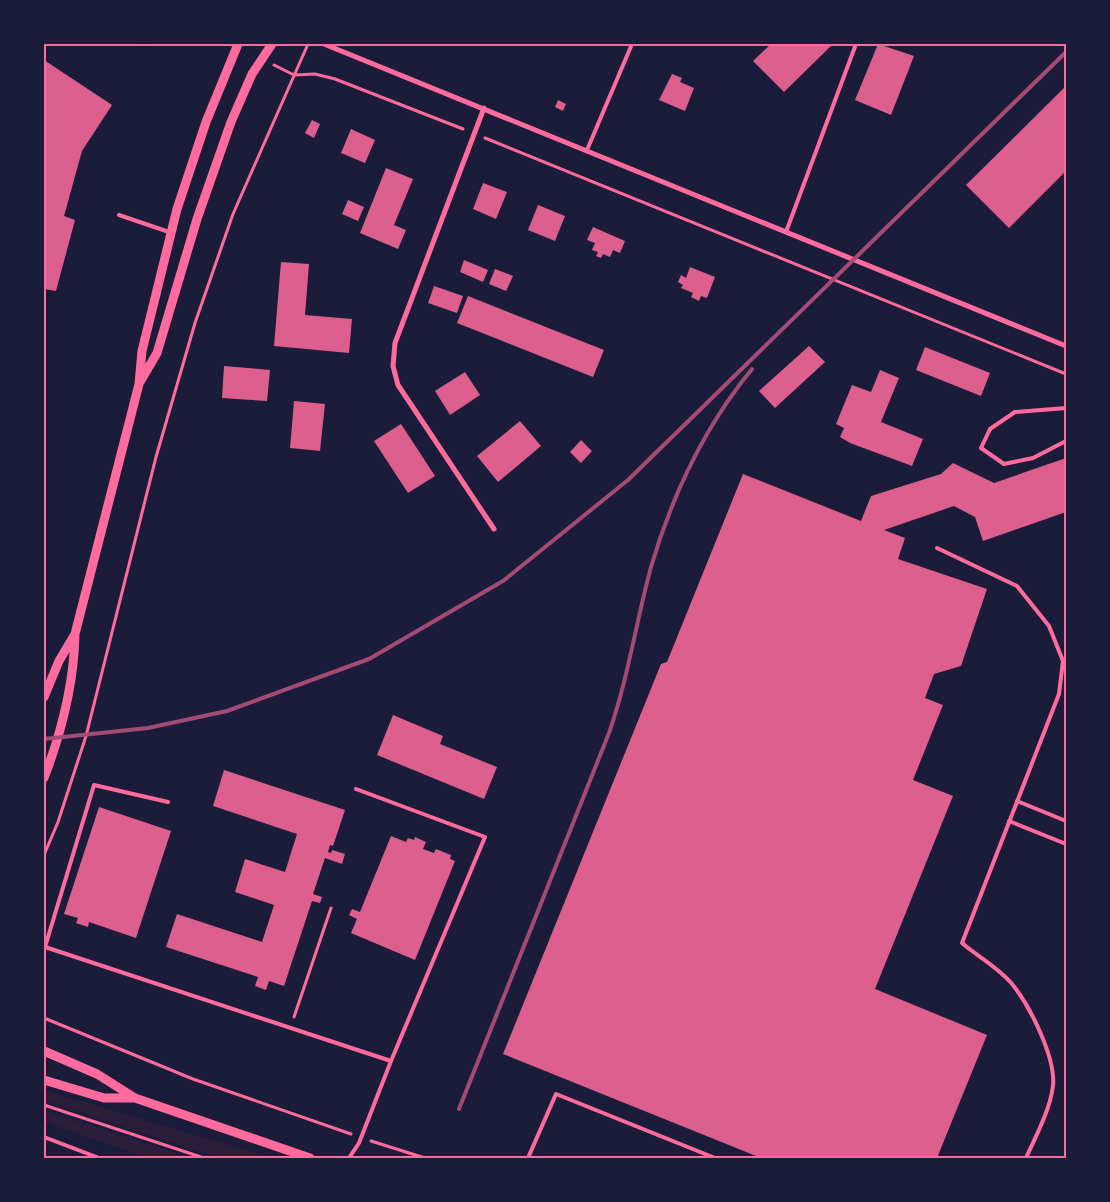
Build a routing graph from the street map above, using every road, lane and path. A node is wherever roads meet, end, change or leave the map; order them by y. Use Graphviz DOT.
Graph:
graph roads {
  1 [pos="238,44"];
  2 [pos="272,44"];
  3 [pos="308,44"];
  4 [pos="324,44"];
  5 [pos="632,44"];
  6 [pos="856,44"];
  7 [pos="271,64"];
  8 [pos="294,74"];
  9 [pos="484,108"];
  10 [pos="467,131"];
  11 [pos="484,137"];
  12 [pos="587,150"];
  13 [pos="119,215"];
  14 [pos="786,232"];
  15 [pos="172,233"];
  16 [pos="1066,346"];
  17 [pos="1066,374"];
  18 [pos="139,384"];
  19 [pos="1066,408"];
  20 [pos="1066,441"];
  21 [pos="494,529"];
  22 [pos="937,548"];
  23 [pos="75,634"];
  24 [pos="44,697"];
  25 [pos="44,778"];
  26 [pos="356,788"];
  27 [pos="1017,801"];
  28 [pos="168,802"];
  29 [pos="1066,821"];
  30 [pos="1009,822"];
  31 [pos="1066,844"];
  32 [pos="45,848"];
  33 [pos="44,855"];
  34 [pos="331,908"];
  35 [pos="44,1018"];
  36 [pos="291,1027"];
  37 [pos="44,1051"];
  38 [pos="391,1061"];
  39 [pos="44,1080"];
  40 [pos="135,1098"];
  41 [pos="44,1105"];
  42 [pos="44,1137"];
  43 [pos="361,1137"];
  44 [pos="99,1158"];
  45 [pos="204,1158"];
  46 [pos="310,1158"];
  47 [pos="349,1158"];
  48 [pos="425,1158"];
  49 [pos="528,1158"];
  50 [pos="715,1158"];
  51 [pos="1026,1158"];
  1 -- 15 [label="street"];
  2 -- 18 [label="street"];
  3 -- 8 [label="path"];
  4 -- 9 [label="street"];
  5 -- 12 [label="lane"];
  6 -- 14 [label="lane"];
  7 -- 8 [label="path"];
  8 -- 10 [label="path"];
  8 -- 32 [label="path"];
  9 -- 12 [label="street"];
  9 -- 21 [label="street"];
  11 -- 17 [label="path"];
  12 -- 14 [label="street"];
  13 -- 15 [label="lane"];
  14 -- 16 [label="street"];
  15 -- 18 [label="street"];
  18 -- 23 [label="street"];
  19 -- 20 [label="lane"];
  22 -- 27 [label="lane"];
  23 -- 24 [label="street"];
  23 -- 25 [label="street"];
  26 -- 38 [label="lane"];
  27 -- 29 [label="lane"];
  27 -- 30 [label="lane"];
  28 -- 36 [label="lane"];
  30 -- 31 [label="lane"];
  30 -- 51 [label="lane"];
  32 -- 33 [label="path"];
  34 -- 36 [label="path"];
  35 -- 43 [label="path"];
  36 -- 38 [label="lane"];
  37 -- 40 [label="street"];
  38 -- 43 [label="lane"];
  39 -- 40 [label="street"];
  40 -- 46 [label="street"];
  41 -- 45 [label="path"];
  42 -- 44 [label="lane"];
  43 -- 47 [label="lane"];
  43 -- 48 [label="path"];
  49 -- 50 [label="lane"];
}
